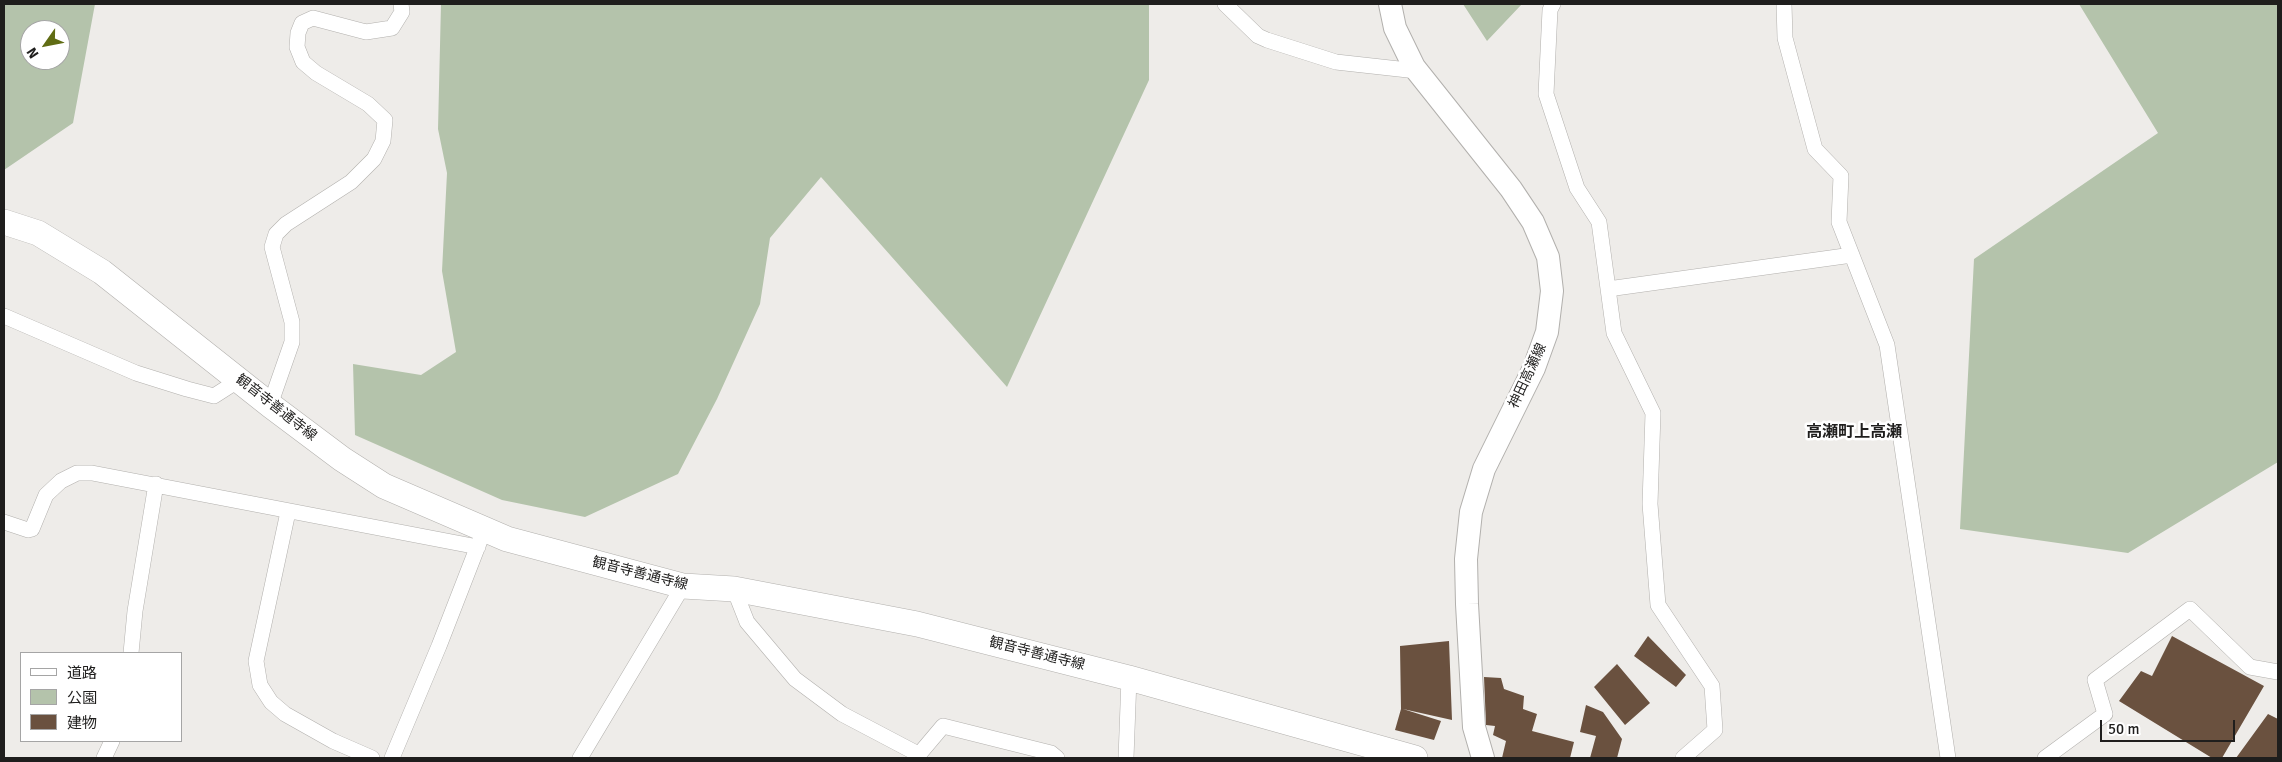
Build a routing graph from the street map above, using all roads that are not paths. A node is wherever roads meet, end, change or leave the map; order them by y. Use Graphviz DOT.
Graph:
graph roads {
  1 [pos="402,4"];
  2 [pos="1225,4"];
  3 [pos="1390,4"];
  4 [pos="1553,4"];
  5 [pos="1784,4"];
  6 [pos="1418,72"];
  7 [pos="4,222"];
  8 [pos="1852,256"];
  9 [pos="1608,289"];
  10 [pos="4,316"];
  11 [pos="239,380"];
  12 [pos="270,404"];
  13 [pos="156,484"];
  14 [pos="288,512"];
  15 [pos="4,522"];
  16 [pos="481,538"];
  17 [pos="683,586"];
  18 [pos="734,588"];
  19 [pos="131,652"];
  20 [pos="2278,672"];
  21 [pos="1129,678"];
  22 [pos="112,742"];
  23 [pos="917,756"];
  24 [pos="104,758"];
  25 [pos="372,758"];
  26 [pos="392,758"];
  27 [pos="580,758"];
  28 [pos="1057,758"];
  29 [pos="1126,758"];
  30 [pos="1415,758"];
  31 [pos="1483,758"];
  32 [pos="1683,758"];
  33 [pos="1948,758"];
  34 [pos="2045,758"];
  1 -- 12 [label="street"];
  2 -- 6 [label="street"];
  3 -- 6 [label="main road, 神田高瀬線"];
  4 -- 9 [label="street"];
  5 -- 8 [label="street"];
  6 -- 31 [label="main road, 神田高瀬線"];
  7 -- 11 [label="main road, 観音寺善通寺線"];
  8 -- 9 [label="street"];
  8 -- 33 [label="street"];
  9 -- 32 [label="street"];
  10 -- 11 [label="street"];
  11 -- 12 [label="main road, 観音寺善通寺線"];
  12 -- 16 [label="main road, 観音寺善通寺線"];
  13 -- 14 [label="street"];
  13 -- 15 [label="street"];
  13 -- 19 [label="street"];
  14 -- 16 [label="street"];
  14 -- 25 [label="street"];
  16 -- 17 [label="main road, 観音寺善通寺線"];
  16 -- 26 [label="street"];
  17 -- 18 [label="main road, 観音寺善通寺線"];
  17 -- 27 [label="street"];
  18 -- 21 [label="main road, 観音寺善通寺線"];
  18 -- 23 [label="street"];
  20 -- 34 [label="street"];
  21 -- 29 [label="street"];
  21 -- 30 [label="main road, 観音寺善通寺線"];
  22 -- 24 [label="street"];
  23 -- 28 [label="street"];
}
